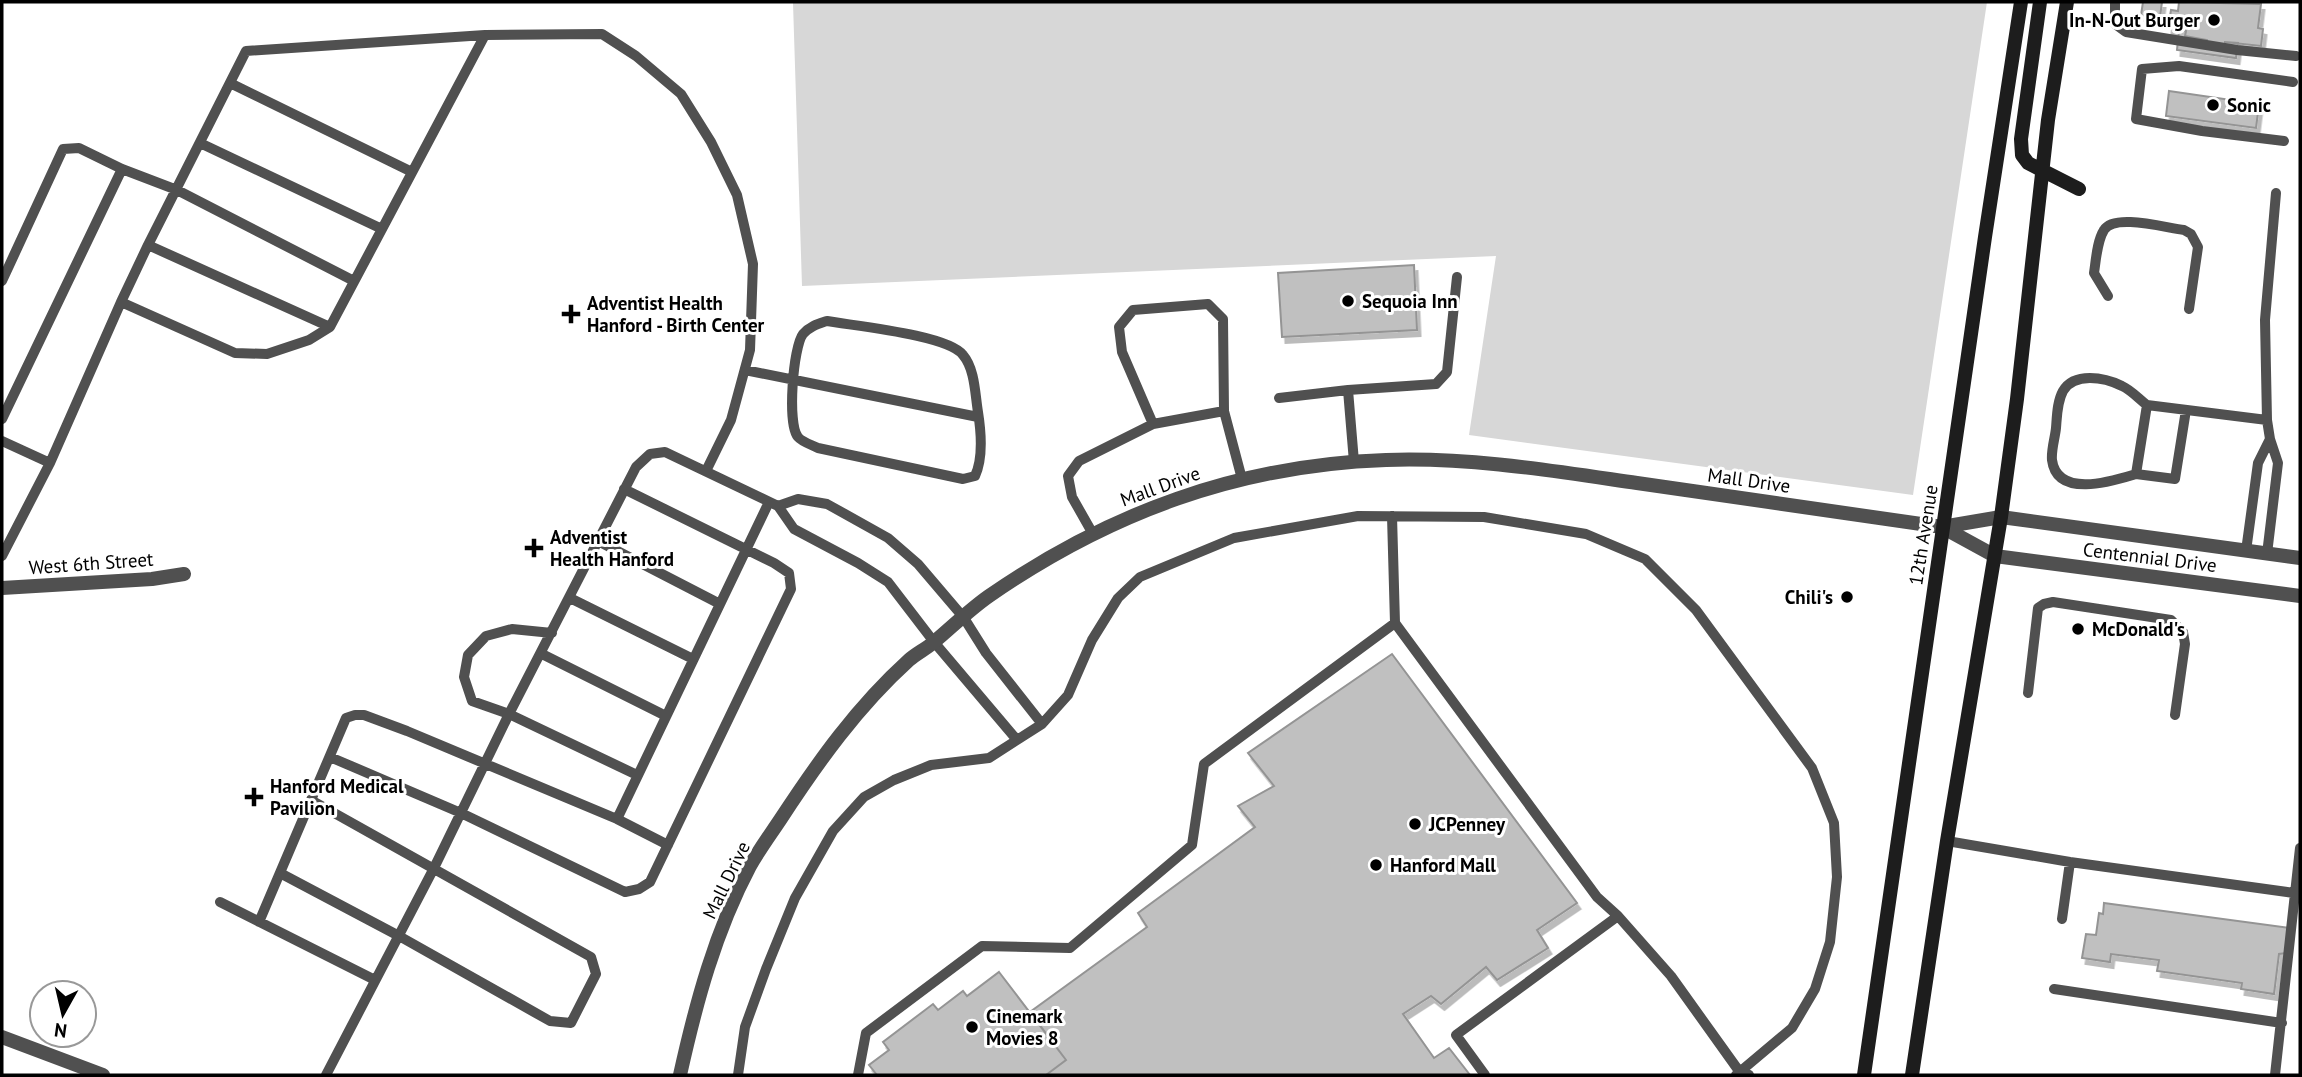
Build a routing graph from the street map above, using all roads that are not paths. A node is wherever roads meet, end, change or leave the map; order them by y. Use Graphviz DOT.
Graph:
graph roads {
  1 [pos="2021,2"];
  2 [pos="2040,2"];
  3 [pos="2067,2"];
  4 [pos="2115,2"];
  5 [pos="485,35"];
  6 [pos="2297,56"];
  7 [pos="2293,82"];
  8 [pos="230,83"];
  9 [pos="2284,141"];
  10 [pos="201,143"];
  11 [pos="122,169"];
  12 [pos="2042,170"];
  13 [pos="412,172"];
  14 [pos="2079,189"];
  15 [pos="177,190"];
  16 [pos="2276,193"];
  17 [pos="382,229"];
  18 [pos="148,244"];
  19 [pos="1457,276"];
  20 [pos="2,281"];
  21 [pos="354,281"];
  22 [pos="2108,296"];
  23 [pos="121,302"];
  24 [pos="2189,309"];
  25 [pos="330,327"];
  26 [pos="745,370"];
  27 [pos="793,380"];
  28 [pos="1348,390"];
  29 [pos="1279,398"];
  30 [pos="2147,405"];
  31 [pos="2186,410"];
  32 [pos="1224,411"];
  33 [pos="978,417"];
  34 [pos="2,419"];
  35 [pos="2267,420"];
  36 [pos="1153,424"];
  37 [pos="2270,439"];
  38 [pos="2,440"];
  39 [pos="1354,461"];
  40 [pos="50,463"];
  41 [pos="706,471"];
  42 [pos="2136,474"];
  43 [pos="1242,480"];
  44 [pos="624,489"];
  45 [pos="774,504"];
  46 [pos="1392,516"];
  47 [pos="2001,517"];
  48 [pos="1942,527"];
  49 [pos="1093,534"];
  50 [pos="598,541"];
  51 [pos="746,549"];
  52 [pos="2246,551"];
  53 [pos="2267,554"];
  54 [pos="2,556"];
  55 [pos="1995,556"];
  56 [pos="2300,558"];
  57 [pos="184,574"];
  58 [pos="2,588"];
  59 [pos="2300,596"];
  60 [pos="570,598"];
  61 [pos="720,604"];
  62 [pos="964,618"];
  63 [pos="1395,623"];
  64 [pos="552,633"];
  65 [pos="934,642"];
  66 [pos="542,654"];
  67 [pos="693,659"];
  68 [pos="2028,693"];
  69 [pos="509,714"];
  70 [pos="2175,715"];
  71 [pos="666,716"];
  72 [pos="1042,724"];
  73 [pos="1017,740"];
  74 [pos="330,757"];
  75 [pos="486,765"];
  76 [pos="638,775"];
  77 [pos="311,800"];
  78 [pos="461,813"];
  79 [pos="617,818"];
  80 [pos="1947,841"];
  81 [pos="668,845"];
  82 [pos="2300,848"];
  83 [pos="2070,862"];
  84 [pos="434,868"];
  85 [pos="280,873"];
  86 [pos="2294,893"];
  87 [pos="220,902"];
  88 [pos="1618,916"];
  89 [pos="2062,919"];
  90 [pos="259,922"];
  91 [pos="399,936"];
  92 [pos="375,980"];
  93 [pos="2054,989"];
  94 [pos="2282,1023"];
  95 [pos="2,1037"];
  96 [pos="1742,1074"];
  97 [pos="103,1075"];
  98 [pos="326,1075"];
  99 [pos="680,1075"];
  100 [pos="738,1075"];
  101 [pos="858,1075"];
  102 [pos="1485,1075"];
  103 [pos="1864,1075"];
  104 [pos="1912,1075"];
  105 [pos="2276,1075"];
  1 -- 48 [label="main road, 12th Avenue"];
  2 -- 12 [label="main road"];
  3 -- 12 [label="main road"];
  4 -- 6 [label="lane"];
  5 -- 8 [label="lane"];
  5 -- 13 [label="lane"];
  5 -- 26 [label="lane"];
  7 -- 9 [label="lane"];
  8 -- 10 [label="lane"];
  8 -- 13 [label="lane"];
  10 -- 15 [label="lane"];
  10 -- 17 [label="lane"];
  11 -- 15 [label="lane"];
  11 -- 20 [label="lane"];
  11 -- 34 [label="lane"];
  12 -- 14 [label="main road"];
  12 -- 47 [label="main road"];
  13 -- 17 [label="lane"];
  15 -- 18 [label="lane"];
  15 -- 21 [label="lane"];
  16 -- 35 [label="lane"];
  17 -- 21 [label="lane"];
  18 -- 23 [label="lane"];
  18 -- 25 [label="lane"];
  19 -- 28 [label="lane"];
  21 -- 25 [label="lane"];
  22 -- 24 [label="lane"];
  23 -- 25 [label="lane"];
  23 -- 40 [label="lane"];
  26 -- 27 [label="lane"];
  26 -- 41 [label="lane"];
  27 -- 33 [label="lane"];
  27 -- 33 [label="lane"];
  27 -- 33 [label="lane"];
  28 -- 29 [label="lane"];
  28 -- 39 [label="lane"];
  30 -- 31 [label="lane"];
  30 -- 42 [label="lane"];
  30 -- 42 [label="lane"];
  31 -- 35 [label="lane"];
  31 -- 42 [label="lane"];
  32 -- 36 [label="lane"];
  32 -- 36 [label="lane"];
  32 -- 43 [label="lane"];
  35 -- 37 [label="lane"];
  36 -- 49 [label="lane"];
  37 -- 52 [label="lane"];
  37 -- 53 [label="lane"];
  38 -- 40 [label="lane"];
  39 -- 43 [label="street, Mall Drive"];
  39 -- 48 [label="street, Mall Drive"];
  40 -- 54 [label="lane"];
  41 -- 44 [label="lane"];
  41 -- 45 [label="lane"];
  43 -- 49 [label="street, Mall Drive"];
  44 -- 50 [label="lane"];
  44 -- 51 [label="lane"];
  45 -- 51 [label="lane"];
  45 -- 62 [label="lane"];
  45 -- 65 [label="lane"];
  46 -- 63 [label="lane"];
  46 -- 72 [label="lane"];
  46 -- 96 [label="lane"];
  47 -- 48 [label="street, Mall Drive"];
  47 -- 52 [label="street, Centennial Drive"];
  47 -- 55 [label="main road"];
  48 -- 55 [label="street, Mall Drive"];
  48 -- 103 [label="main road, 12th Avenue"];
  49 -- 62 [label="street, Mall Drive"];
  50 -- 60 [label="lane"];
  50 -- 61 [label="lane"];
  51 -- 61 [label="lane"];
  51 -- 81 [label="lane"];
  52 -- 53 [label="street, Centennial Drive"];
  53 -- 56 [label="street, Centennial Drive"];
  55 -- 59 [label="street, Centennial Drive"];
  55 -- 80 [label="main road"];
  57 -- 58 [label="street, West 6th Street"];
  60 -- 64 [label="lane"];
  60 -- 67 [label="lane"];
  61 -- 67 [label="lane"];
  62 -- 65 [label="street, Mall Drive"];
  62 -- 72 [label="lane"];
  63 -- 88 [label="lane"];
  63 -- 101 [label="lane"];
  64 -- 66 [label="lane"];
  64 -- 69 [label="lane"];
  65 -- 73 [label="lane"];
  65 -- 99 [label="street, Mall Drive"];
  66 -- 69 [label="lane"];
  66 -- 71 [label="lane"];
  67 -- 71 [label="lane"];
  68 -- 70 [label="lane"];
  69 -- 75 [label="lane"];
  69 -- 76 [label="lane"];
  71 -- 76 [label="lane"];
  72 -- 73 [label="lane"];
  73 -- 100 [label="lane"];
  74 -- 75 [label="lane"];
  74 -- 77 [label="lane"];
  74 -- 78 [label="lane"];
  75 -- 78 [label="lane"];
  75 -- 79 [label="lane"];
  76 -- 79 [label="lane"];
  77 -- 84 [label="lane"];
  77 -- 85 [label="lane"];
  78 -- 81 [label="lane"];
  78 -- 84 [label="lane"];
  79 -- 81 [label="lane"];
  80 -- 83 [label="lane"];
  80 -- 104 [label="main road"];
  82 -- 86 [label="lane"];
  83 -- 86 [label="lane"];
  83 -- 89 [label="lane"];
  84 -- 91 [label="lane"];
  84 -- 91 [label="lane"];
  85 -- 90 [label="lane"];
  85 -- 91 [label="lane"];
  86 -- 94 [label="lane"];
  87 -- 90 [label="lane"];
  88 -- 96 [label="lane"];
  88 -- 102 [label="lane"];
  90 -- 92 [label="lane"];
  91 -- 92 [label="lane"];
  92 -- 98 [label="lane"];
  93 -- 94 [label="lane"];
  94 -- 105 [label="lane"];
  95 -- 97 [label="street"];
}
